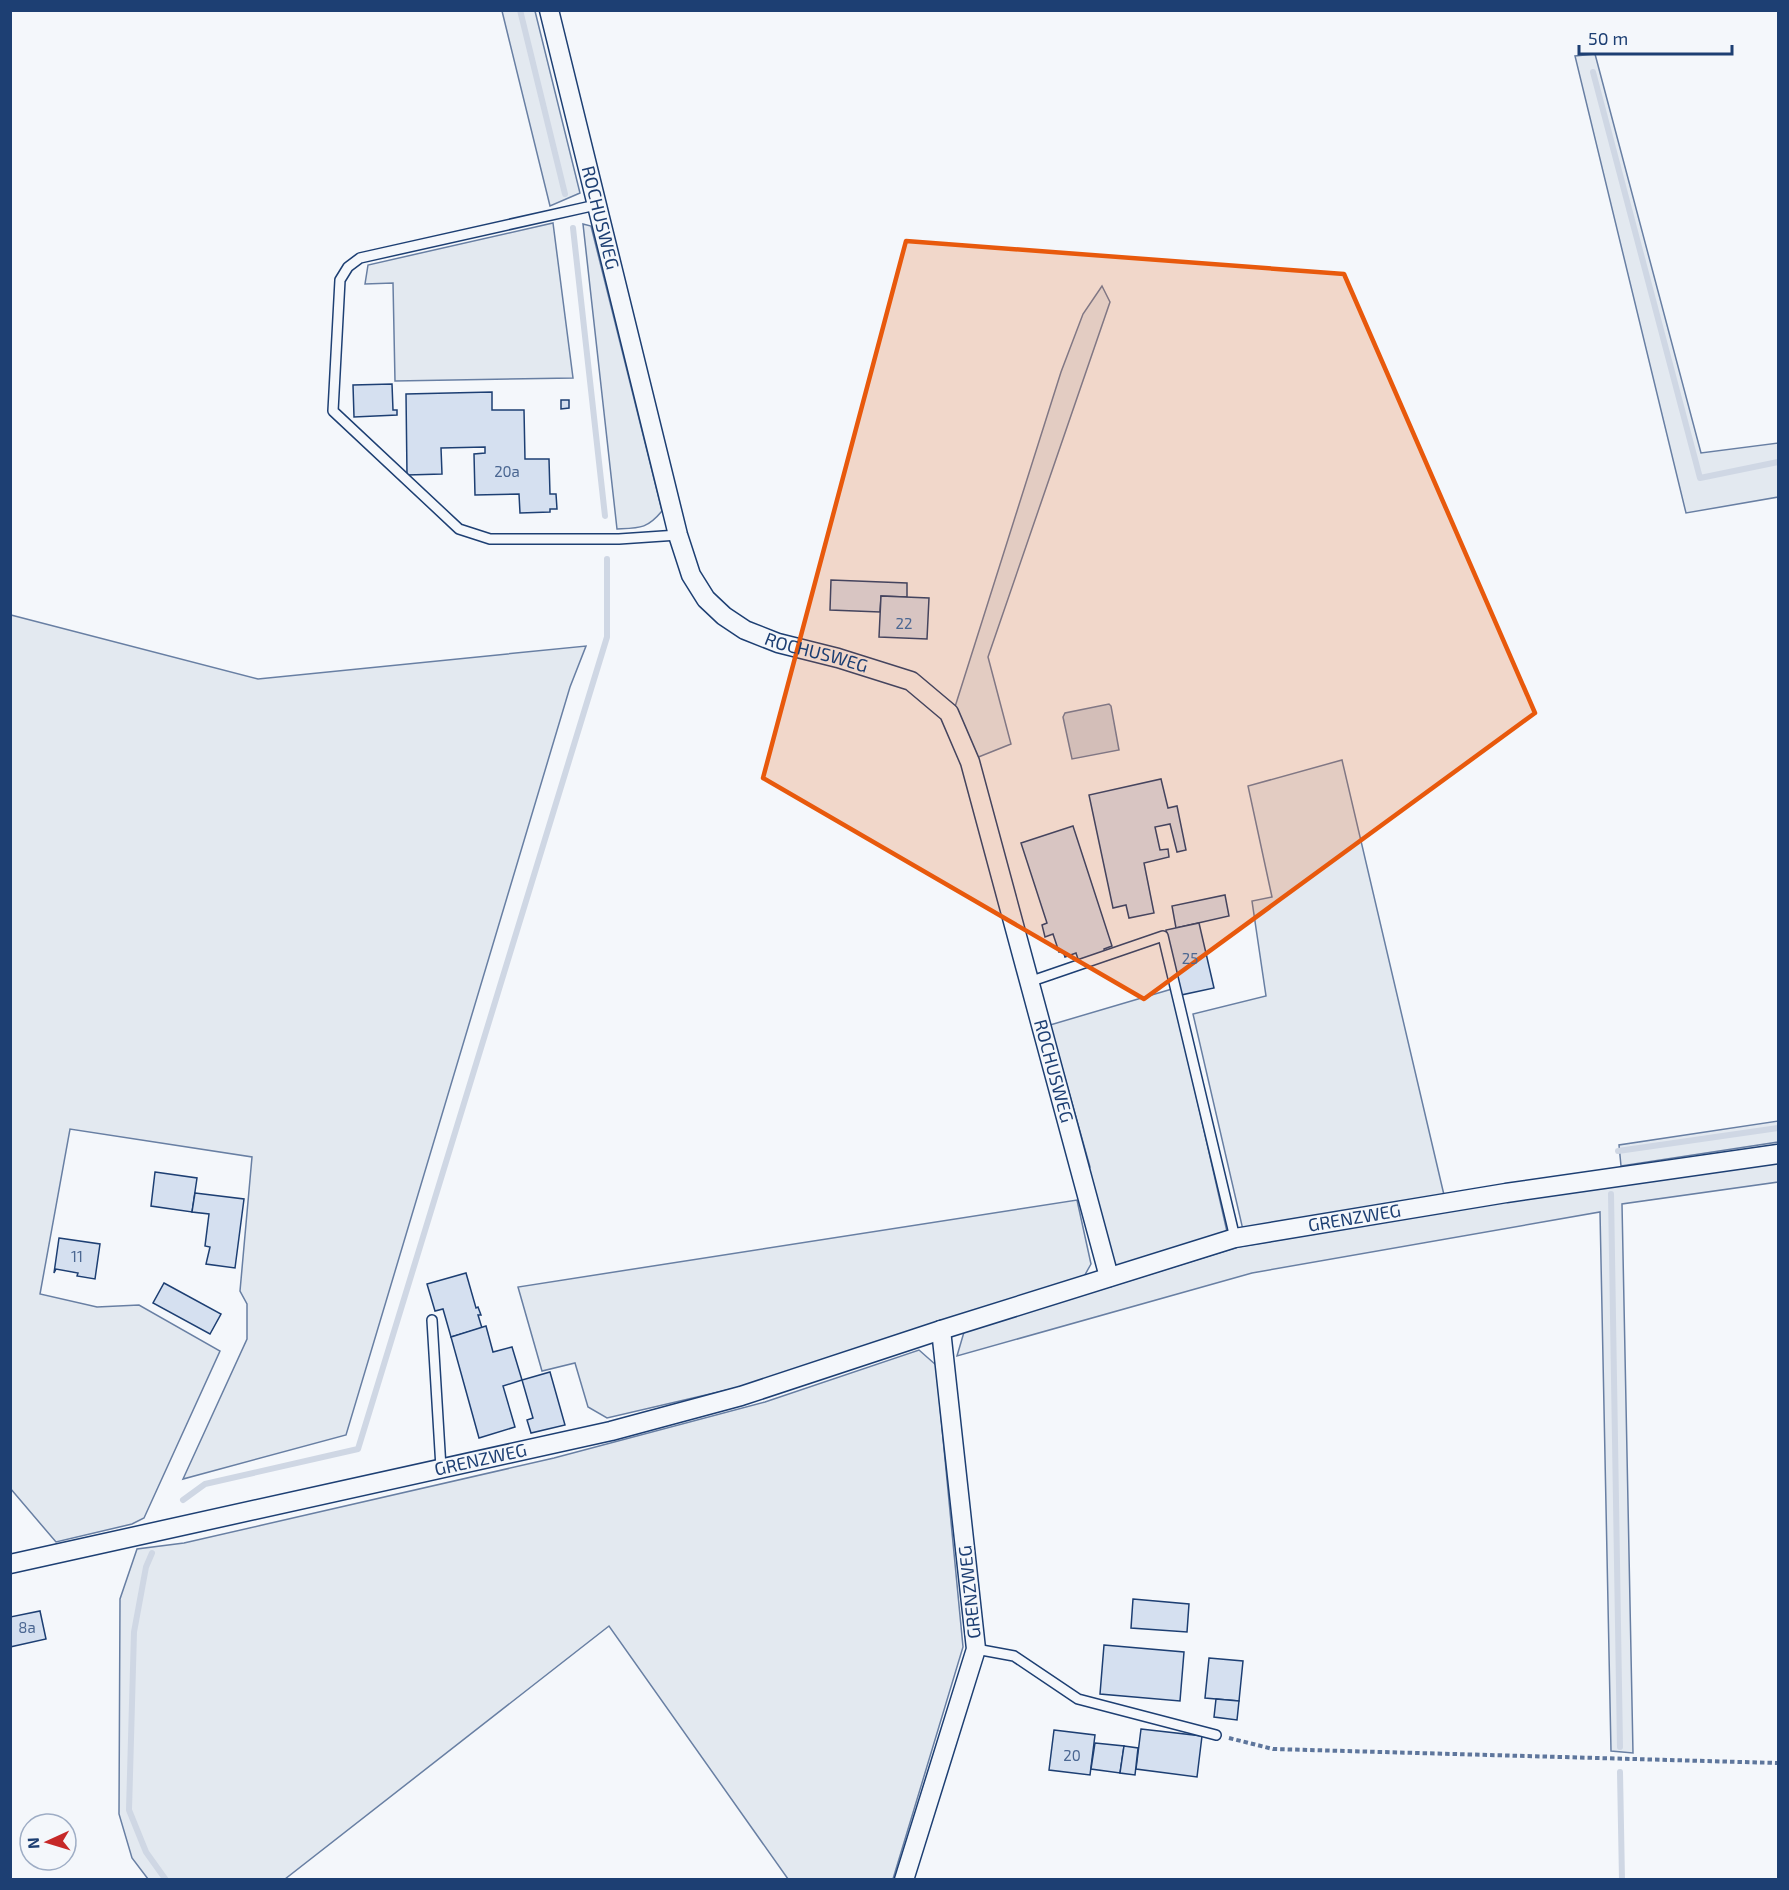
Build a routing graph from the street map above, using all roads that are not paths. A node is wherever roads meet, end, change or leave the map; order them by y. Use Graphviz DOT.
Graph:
graph roads {
  1 [pos="549,10"];
  2 [pos="596,205"];
  3 [pos="678,534"];
  4 [pos="1029,982"];
  5 [pos="1779,1154"];
  6 [pos="1235,1238"];
  7 [pos="1109,1277"];
  8 [pos="432,1320"];
  9 [pos="941,1330"];
  10 [pos="441,1468"];
  11 [pos="10,1564"];
  12 [pos="976,1649"];
  13 [pos="1216,1735"];
  14 [pos="904,1880"];
  1 -- 2 [label="street, ROCHUSWEG"];
  2 -- 3 [label="street, ROCHUSWEG"];
  2 -- 3 [label="lane"];
  3 -- 4 [label="street, ROCHUSWEG"];
  4 -- 6 [label="lane"];
  4 -- 7 [label="street, ROCHUSWEG"];
  5 -- 6 [label="street, GRENZWEG"];
  6 -- 7 [label="street, GRENZWEG"];
  7 -- 9 [label="street, GRENZWEG"];
  8 -- 10 [label="lane"];
  9 -- 10 [label="street, GRENZWEG"];
  9 -- 12 [label="street, GRENZWEG"];
  10 -- 11 [label="street, GRENZWEG"];
  12 -- 13 [label="lane"];
  12 -- 14 [label="street, GRENZWEG"];
}
